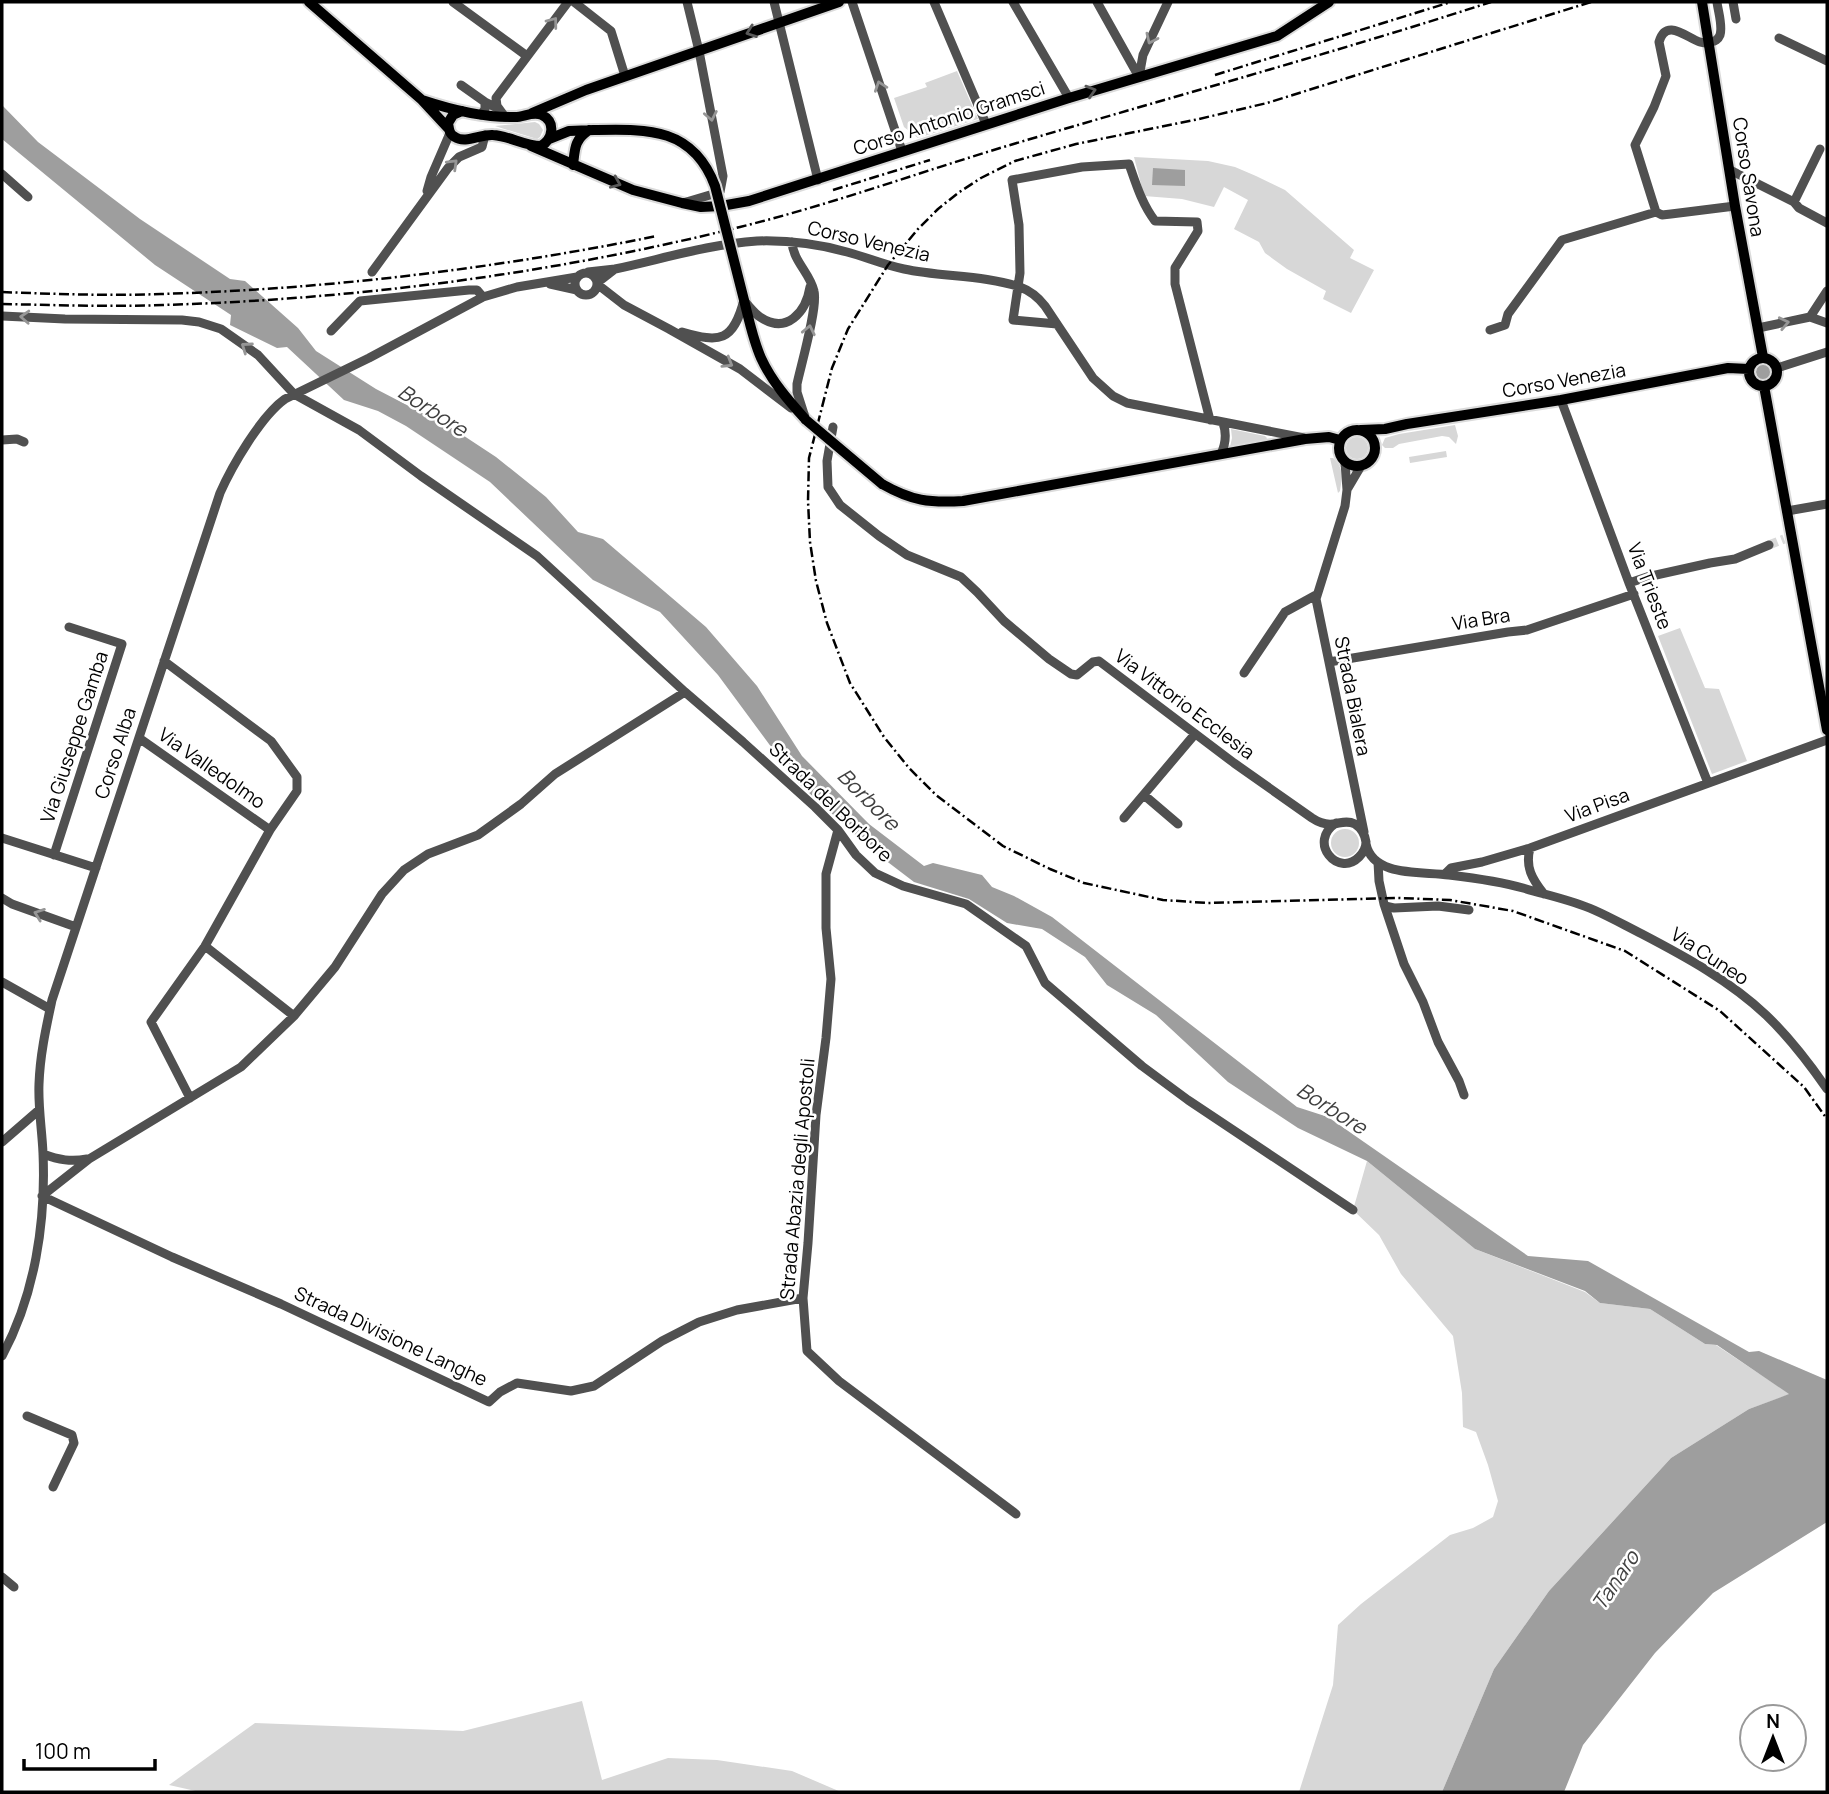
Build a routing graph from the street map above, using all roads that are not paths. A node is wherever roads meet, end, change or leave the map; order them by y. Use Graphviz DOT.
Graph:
graph roads {
  1 [pos="309,2"];
  2 [pos="453,2"];
  3 [pos="568,2"];
  4 [pos="574,2"];
  5 [pos="687,2"];
  6 [pos="774,2"];
  7 [pos="839,2"];
  8 [pos="852,2"];
  9 [pos="934,2"];
  10 [pos="1013,2"];
  11 [pos="1097,2"];
  12 [pos="1168,2"];
  13 [pos="1329,2"];
  14 [pos="1702,2"];
  15 [pos="1717,2"];
  16 [pos="1732,2"];
  17 [pos="1736,19"];
  18 [pos="779,22"];
  19 [pos="1779,38"];
  20 [pos="1709,42"];
  21 [pos="699,51"];
  22 [pos="527,56"];
  23 [pos="1827,61"];
  24 [pos="625,76"];
  25 [pos="1139,77"];
  26 [pos="461,85"];
  27 [pos="1069,98"];
  28 [pos="422,100"];
  29 [pos="485,102"];
  30 [pos="462,111"];
  31 [pos="502,113"];
  32 [pos="531,113"];
  33 [pos="481,116"];
  34 [pos="548,121"];
  35 [pos="986,124"];
  36 [pos="449,130"];
  37 [pos="591,130"];
  38 [pos="569,131"];
  39 [pos="485,135"];
  40 [pos="468,139"];
  41 [pos="549,139"];
  42 [pos="530,146"];
  43 [pos="1820,149"];
  44 [pos="471,151"];
  45 [pos="902,151"];
  46 [pos="573,165"];
  47 [pos="1730,170"];
  48 [pos="2,174"];
  49 [pos="818,180"];
  50 [pos="28,197"];
  51 [pos="425,200"];
  52 [pos="1794,202"];
  53 [pos="682,203"];
  54 [pos="1735,206"];
  55 [pos="1656,212"];
  56 [pos="1827,223"];
  57 [pos="792,242"];
  58 [pos="615,269"];
  59 [pos="372,272"];
  60 [pos="586,273"];
  61 [pos="577,277"];
  62 [pos="811,282"];
  63 [pos="545,283"];
  64 [pos="597,284"];
  65 [pos="1018,287"];
  66 [pos="577,290"];
  67 [pos="1827,291"];
  68 [pos="589,294"];
  69 [pos="482,297"];
  70 [pos="744,300"];
  71 [pos="624,305"];
  72 [pos="2,316"];
  73 [pos="1810,317"];
  74 [pos="1827,323"];
  75 [pos="1058,324"];
  76 [pos="669,328"];
  77 [pos="1758,328"];
  78 [pos="1490,330"];
  79 [pos="331,331"];
  80 [pos="1827,352"];
  81 [pos="1763,357"];
  82 [pos="1777,368"];
  83 [pos="1749,369"];
  84 [pos="1764,387"];
  85 [pos="295,394"];
  86 [pos="1561,400"];
  87 [pos="806,420"];
  88 [pos="1210,420"];
  89 [pos="1223,423"];
  90 [pos="833,427"];
  91 [pos="1385,429"];
  92 [pos="1361,430"];
  93 [pos="1305,439"];
  94 [pos="2,440"];
  95 [pos="1340,440"];
  96 [pos="24,442"];
  97 [pos="1374,442"];
  98 [pos="1221,454"];
  99 [pos="1345,462"];
  100 [pos="1361,466"];
  101 [pos="1347,490"];
  102 [pos="1827,504"];
  103 [pos="1787,511"];
  104 [pos="1769,545"];
  105 [pos="1629,583"];
  106 [pos="1634,594"];
  107 [pos="1316,595"];
  108 [pos="69,626"];
  109 [pos="164,661"];
  110 [pos="1329,662"];
  111 [pos="1244,673"];
  112 [pos="685,692"];
  113 [pos="1827,730"];
  114 [pos="1195,734"];
  115 [pos="139,738"];
  116 [pos="1827,740"];
  117 [pos="1708,783"];
  118 [pos="1144,795"];
  119 [pos="1357,805"];
  120 [pos="1124,818"];
  121 [pos="1312,818"];
  122 [pos="1340,822"];
  123 [pos="1178,824"];
  124 [pos="270,830"];
  125 [pos="838,830"];
  126 [pos="1365,837"];
  127 [pos="2,838"];
  128 [pos="1324,844"];
  129 [pos="1531,848"];
  130 [pos="54,855"];
  131 [pos="1378,861"];
  132 [pos="1350,862"];
  133 [pos="96,868"];
  134 [pos="1445,874"];
  135 [pos="1544,894"];
  136 [pos="2,898"];
  137 [pos="1385,906"];
  138 [pos="1469,910"];
  139 [pos="76,927"];
  140 [pos="205,946"];
  141 [pos="2,982"];
  142 [pos="50,1009"];
  143 [pos="294,1016"];
  144 [pos="1827,1090"];
  145 [pos="1464,1095"];
  146 [pos="190,1098"];
  147 [pos="39,1110"];
  148 [pos="2,1142"];
  149 [pos="43,1154"];
  150 [pos="89,1159"];
  151 [pos="42,1196"];
  152 [pos="1353,1210"];
  153 [pos="803,1298"];
  154 [pos="2,1356"];
  155 [pos="27,1416"];
  156 [pos="52,1487"];
  157 [pos="1016,1514"];
  158 [pos="2,1577"];
  159 [pos="14,1587"];
  1 -- 28 [label="main road"];
  2 -- 22 [label="street"];
  22 -- 3 [label="street, one-way"];
  4 -- 24 [label="street"];
  5 -- 21 [label="street"];
  6 -- 18 [label="street"];
  7 -- 18 [label="main road"];
  45 -- 8 [label="street, one-way"];
  9 -- 35 [label="street"];
  10 -- 27 [label="street"];
  11 -- 25 [label="street"];
  12 -- 25 [label="street, one-way"];
  13 -- 25 [label="main road, Corso Antonio Gramsci"];
  14 -- 20 [label="main road, Corso Savona"];
  15 -- 20 [label="street"];
  16 -- 17 [label="street"];
  18 -- 21 [label="main road, one-way"];
  18 -- 49 [label="street"];
  19 -- 23 [label="street"];
  20 -- 47 [label="main road, Corso Savona"];
  20 -- 55 [label="street"];
  21 -- 24 [label="main road"];
  21 -- 53 [label="street, one-way"];
  22 -- 31 [label="street"];
  24 -- 32 [label="main road"];
  27 -- 25 [label="main road, Corso Antonio Gramsci, one-way"];
  26 -- 29 [label="street"];
  27 -- 35 [label="main road, Corso Antonio Gramsci"];
  28 -- 30 [label="main road"];
  28 -- 36 [label="main road"];
  29 -- 31 [label="street"];
  29 -- 33 [label="street"];
  30 -- 33 [label="main road"];
  30 -- 36 [label="main road"];
  31 -- 32 [label="main road"];
  31 -- 33 [label="main road"];
  32 -- 34 [label="main road"];
  34 -- 38 [label="main road"];
  34 -- 41 [label="main road"];
  35 -- 45 [label="main road, Corso Antonio Gramsci"];
  36 -- 40 [label="main road"];
  36 -- 51 [label="street"];
  37 -- 38 [label="main road, Corso Venezia"];
  37 -- 46 [label="main road"];
  37 -- 70 [label="main road, Corso Venezia, bridge"];
  38 -- 41 [label="main road"];
  39 -- 40 [label="main road"];
  39 -- 42 [label="main road, Corso Antonio Gramsci"];
  39 -- 44 [label="street"];
  40 -- 44 [label="street"];
  41 -- 42 [label="main road"];
  42 -- 46 [label="main road, Corso Antonio Gramsci"];
  43 -- 52 [label="street"];
  51 -- 44 [label="street, one-way"];
  45 -- 49 [label="main road, Corso Antonio Gramsci"];
  46 -- 53 [label="main road, Corso Antonio Gramsci, one-way"];
  47 -- 52 [label="street"];
  47 -- 54 [label="main road, Corso Savona"];
  48 -- 50 [label="street"];
  49 -- 53 [label="main road, Corso Antonio Gramsci"];
  51 -- 59 [label="street"];
  52 -- 56 [label="street"];
  54 -- 55 [label="street"];
  54 -- 77 [label="main road, Corso Savona"];
  55 -- 78 [label="street"];
  57 -- 58 [label="street, Corso Venezia"];
  57 -- 62 [label="street"];
  57 -- 65 [label="street, Corso Venezia"];
  58 -- 60 [label="street, Corso Venezia"];
  58 -- 64 [label="street, Corso Venezia"];
  60 -- 61 [label="street"];
  60 -- 64 [label="street"];
  61 -- 63 [label="street, Corso Alba"];
  61 -- 66 [label="street"];
  62 -- 70 [label="street"];
  87 -- 62 [label="street, one-way"];
  63 -- 66 [label="street, Corso Alba"];
  63 -- 69 [label="street, Corso Alba"];
  64 -- 68 [label="street"];
  64 -- 71 [label="street"];
  65 -- 75 [label="street, Corso Venezia"];
  65 -- 75 [label="street"];
  65 -- 88 [label="street"];
  66 -- 68 [label="street"];
  67 -- 73 [label="street"];
  68 -- 71 [label="street"];
  69 -- 79 [label="street, Corso Alba"];
  69 -- 85 [label="street, Corso Alba"];
  70 -- 76 [label="street"];
  70 -- 87 [label="main road, Corso Venezia"];
  71 -- 76 [label="street"];
  85 -- 72 [label="street, Strada del Borbore, one-way"];
  73 -- 74 [label="street"];
  77 -- 73 [label="street, one-way"];
  75 -- 88 [label="street, Corso Venezia"];
  76 -- 87 [label="street, one-way"];
  77 -- 81 [label="main road, Corso Savona"];
  80 -- 82 [label="street"];
  81 -- 82 [label="main road"];
  81 -- 83 [label="main road"];
  82 -- 84 [label="main road"];
  83 -- 84 [label="main road"];
  83 -- 86 [label="main road, Corso Venezia"];
  84 -- 103 [label="main road"];
  85 -- 109 [label="street, Corso Alba"];
  85 -- 112 [label="street, Strada del Borbore"];
  86 -- 91 [label="main road, Corso Venezia"];
  86 -- 105 [label="street, Via Trieste"];
  87 -- 98 [label="main road, Corso Venezia, bridge"];
  88 -- 89 [label="street, Corso Venezia"];
  89 -- 93 [label="street, Corso Venezia"];
  89 -- 98 [label="street"];
  90 -- 114 [label="street, Via Vittorio Ecclesia"];
  91 -- 92 [label="main road, Corso Venezia"];
  91 -- 97 [label="main road"];
  92 -- 95 [label="main road"];
  92 -- 97 [label="main road"];
  93 -- 95 [label="main road, Corso Venezia"];
  93 -- 98 [label="main road, Corso Venezia"];
  94 -- 96 [label="street"];
  95 -- 99 [label="main road"];
  97 -- 100 [label="main road"];
  99 -- 100 [label="main road"];
  99 -- 101 [label="street, Strada Bialera"];
  100 -- 101 [label="street, Strada Bialera"];
  101 -- 107 [label="street, Strada Bialera"];
  102 -- 103 [label="street"];
  103 -- 113 [label="main road"];
  104 -- 105 [label="street"];
  105 -- 106 [label="street, Via Trieste"];
  106 -- 110 [label="street, Via Bra"];
  106 -- 117 [label="street, Via Trieste"];
  107 -- 110 [label="street, Strada Bialera"];
  107 -- 111 [label="street"];
  108 -- 130 [label="street, Via Giuseppe Gamba"];
  109 -- 115 [label="street, Corso Alba"];
  109 -- 124 [label="street"];
  110 -- 119 [label="street, Strada Bialera"];
  112 -- 125 [label="street, Strada del Borbore"];
  112 -- 143 [label="street"];
  114 -- 118 [label="street"];
  114 -- 121 [label="street, Via Vittorio Ecclesia"];
  115 -- 124 [label="street, Via Valledolmo"];
  115 -- 133 [label="street, Corso Alba"];
  116 -- 117 [label="street, Via Pisa"];
  117 -- 129 [label="street, Via Pisa"];
  118 -- 120 [label="street"];
  118 -- 123 [label="street"];
  119 -- 122 [label="street"];
  119 -- 126 [label="street, Strada Bialera"];
  121 -- 122 [label="street, Via Vittorio Ecclesia"];
  121 -- 128 [label="street, Via Vittorio Ecclesia"];
  122 -- 126 [label="street"];
  122 -- 128 [label="street"];
  124 -- 140 [label="street, Via Valledolmo"];
  125 -- 152 [label="street, Strada del Borbore"];
  125 -- 153 [label="street, Strada Abazia degli Apostoli"];
  126 -- 131 [label="street"];
  126 -- 132 [label="street"];
  127 -- 130 [label="street"];
  128 -- 132 [label="street"];
  129 -- 134 [label="street, Via Pisa"];
  129 -- 135 [label="street"];
  130 -- 133 [label="street"];
  131 -- 132 [label="street, Via Pisa"];
  131 -- 134 [label="street, Via Pisa"];
  131 -- 137 [label="street"];
  133 -- 139 [label="street, Corso Alba"];
  134 -- 135 [label="street, Via Cuneo"];
  135 -- 144 [label="street, Via Cuneo"];
  139 -- 136 [label="street, one-way"];
  137 -- 138 [label="street"];
  137 -- 145 [label="street"];
  139 -- 142 [label="street, Corso Alba"];
  140 -- 143 [label="street"];
  140 -- 146 [label="street, Via Valledolmo"];
  141 -- 142 [label="street"];
  142 -- 147 [label="street, Corso Alba"];
  143 -- 146 [label="street"];
  146 -- 150 [label="street"];
  147 -- 148 [label="street"];
  147 -- 149 [label="street, Corso Alba"];
  149 -- 150 [label="street"];
  149 -- 151 [label="street, Corso Alba"];
  150 -- 151 [label="street"];
  151 -- 153 [label="street, Strada Divisione Langhe"];
  151 -- 154 [label="street, Corso Alba"];
  153 -- 157 [label="street, Strada Abazia degli Apostoli"];
  155 -- 156 [label="street"];
  158 -- 159 [label="street"];
}
